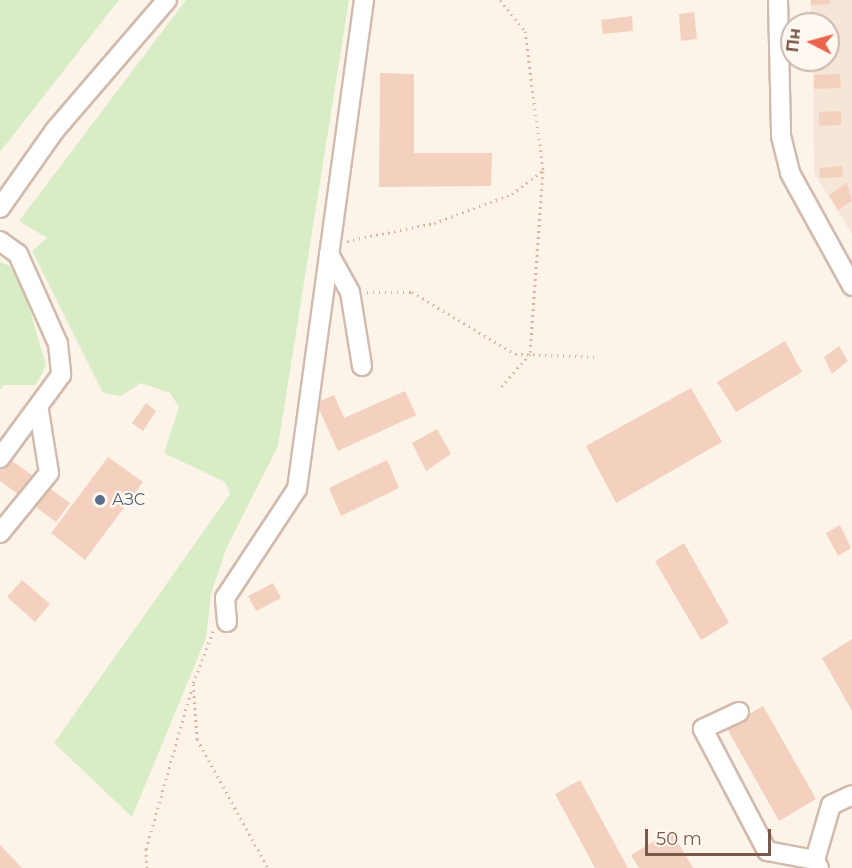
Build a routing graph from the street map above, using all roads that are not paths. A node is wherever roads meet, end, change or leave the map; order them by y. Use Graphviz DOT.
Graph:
graph roads {
  1 [pos="167,0"];
  2 [pos="364,0"];
  3 [pos="778,0"];
  4 [pos="0,208"];
  5 [pos="0,241"];
  6 [pos="330,249"];
  7 [pos="852,286"];
  8 [pos="362,366"];
  9 [pos="39,411"];
  10 [pos="0,458"];
  11 [pos="0,533"];
  12 [pos="227,622"];
  13 [pos="739,712"];
  14 [pos="852,795"];
  15 [pos="817,864"];
  1 -- 4 [label="street"];
  2 -- 6 [label="street"];
  3 -- 7 [label="street"];
  5 -- 9 [label="street"];
  6 -- 8 [label="street"];
  6 -- 12 [label="street"];
  9 -- 10 [label="street"];
  9 -- 11 [label="street"];
  13 -- 15 [label="street"];
  14 -- 15 [label="street"];
}
